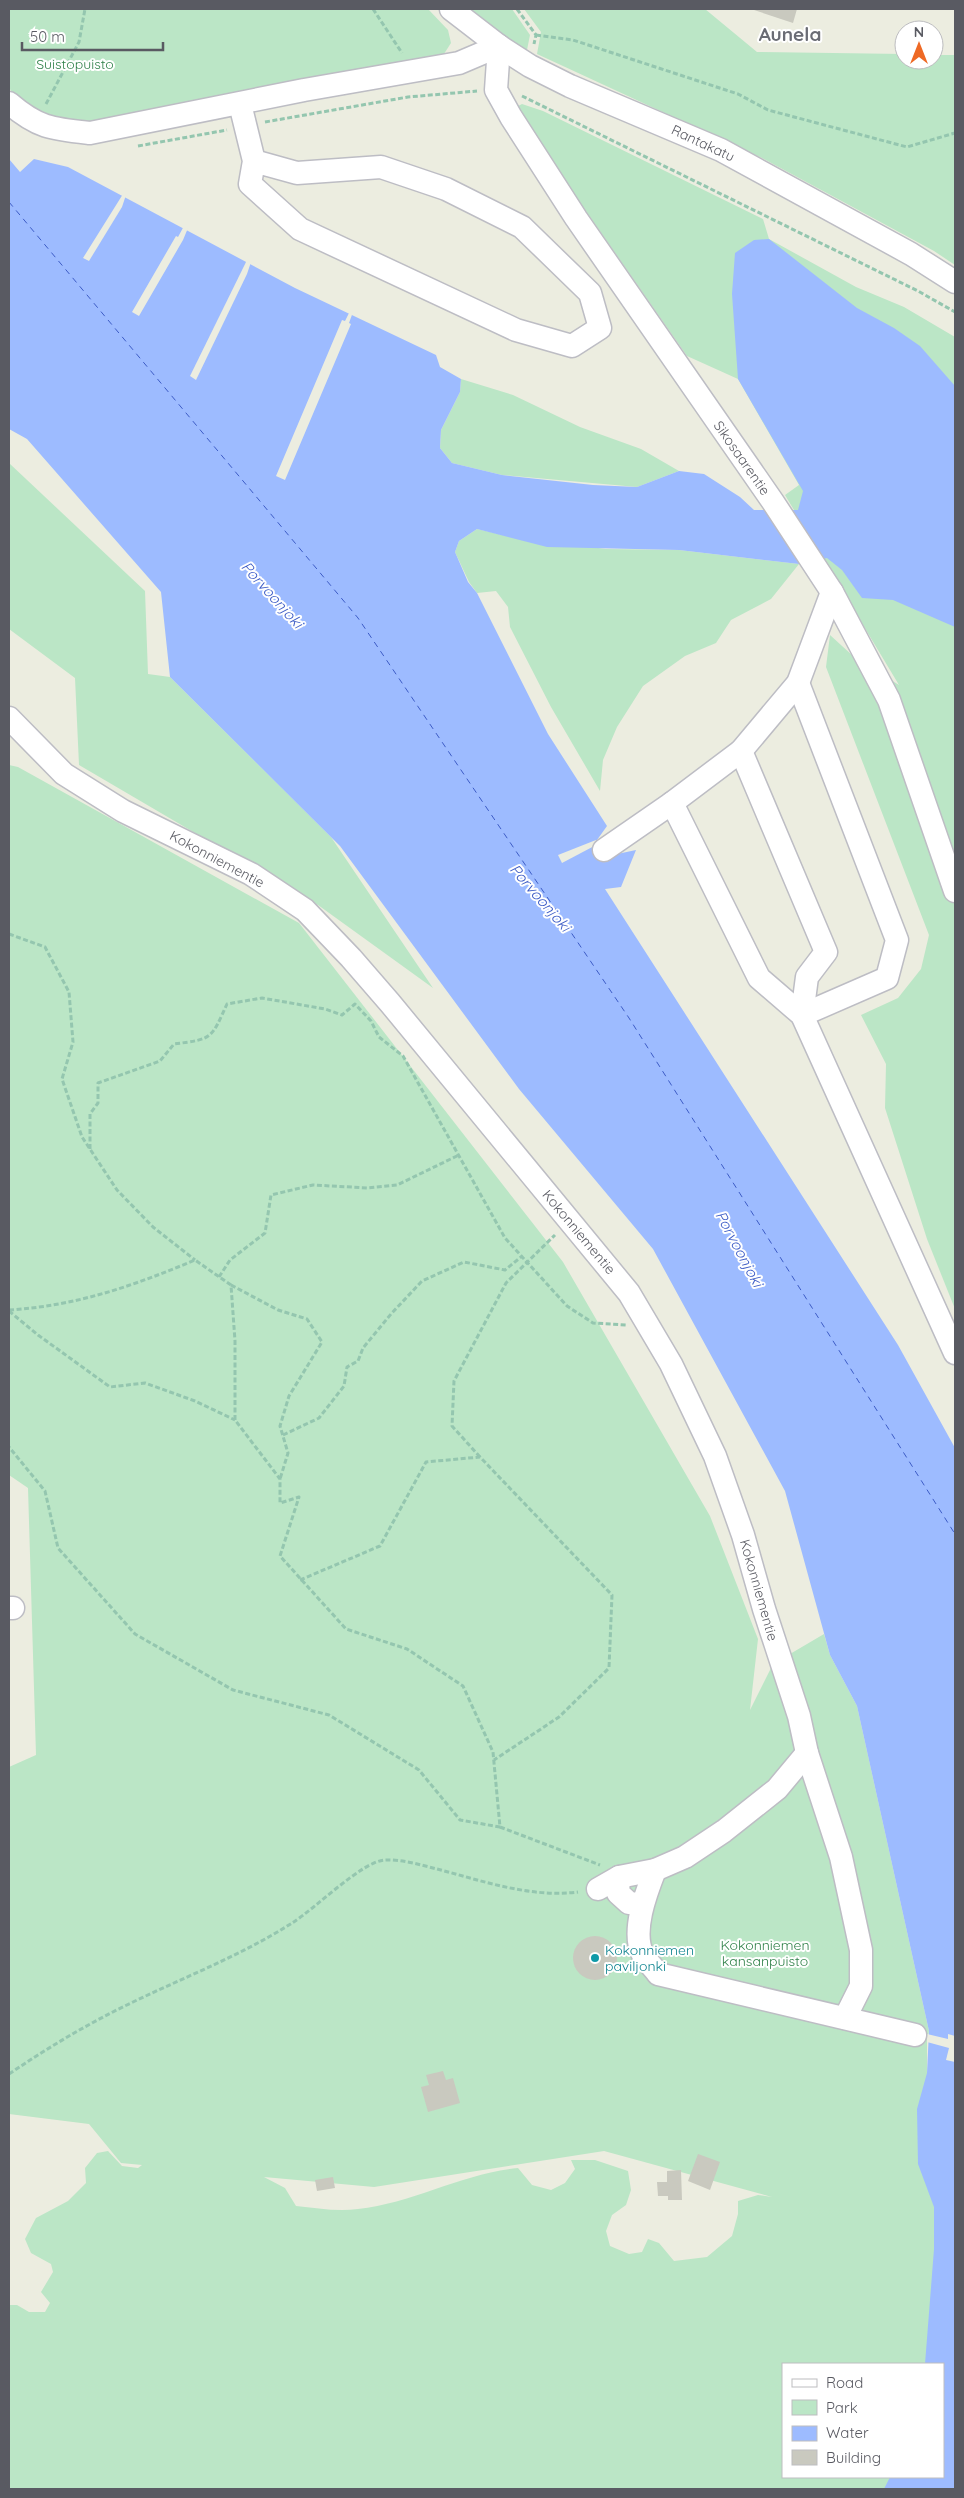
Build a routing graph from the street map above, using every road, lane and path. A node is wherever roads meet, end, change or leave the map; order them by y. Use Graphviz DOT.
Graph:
graph roads {
  1 [pos="85,9"];
  2 [pos="372,9"];
  3 [pos="451,9"];
  4 [pos="536,35"];
  5 [pos="499,46"];
  6 [pos="414,70"];
  7 [pos="496,90"];
  8 [pos="9,103"];
  9 [pos="240,104"];
  10 [pos="36,124"];
  11 [pos="246,126"];
  12 [pos="955,133"];
  13 [pos="130,146"];
  14 [pos="254,161"];
  15 [pos="955,282"];
  16 [pos="955,312"];
  17 [pos="832,592"];
  18 [pos="798,682"];
  19 [pos="9,718"];
  20 [pos="740,751"];
  21 [pos="672,803"];
  22 [pos="604,850"];
  23 [pos="955,891"];
  24 [pos="9,934"];
  25 [pos="802,1015"];
  26 [pos="90,1149"];
  27 [pos="459,1155"];
  28 [pos="569,1221"];
  29 [pos="520,1256"];
  30 [pos="195,1260"];
  31 [pos="526,1264"];
  32 [pos="219,1277"];
  33 [pos="231,1286"];
  34 [pos="9,1310"];
  35 [pos="643,1317"];
  36 [pos="955,1353"];
  37 [pos="235,1420"];
  38 [pos="283,1435"];
  39 [pos="9,1447"];
  40 [pos="480,1457"];
  41 [pos="280,1479"];
  42 [pos="300,1580"];
  43 [pos="807,1754"];
  44 [pos="494,1760"];
  45 [pos="500,1827"];
  46 [pos="654,1870"];
  47 [pos="618,1878"];
  48 [pos="598,1889"];
  49 [pos="642,1904"];
  50 [pos="845,2018"];
  51 [pos="916,2035"];
  52 [pos="9,2074"];
  1 -- 10 [label="path"];
  2 -- 6 [label="path"];
  3 -- 5 [label="street, Rantakatu"];
  4 -- 12 [label="path"];
  5 -- 6 [label="street"];
  5 -- 7 [label="street"];
  5 -- 15 [label="street, Rantakatu"];
  6 -- 9 [label="street"];
  7 -- 11 [label="path"];
  7 -- 16 [label="path"];
  7 -- 17 [label="street, Sikosaarentie"];
  8 -- 10 [label="street"];
  9 -- 10 [label="street"];
  9 -- 11 [label="street"];
  11 -- 13 [label="path"];
  11 -- 14 [label="street"];
  14 -- 14 [label="street"];
  17 -- 18 [label="street"];
  17 -- 23 [label="street, Sikosaarentie"];
  18 -- 20 [label="street"];
  18 -- 25 [label="street"];
  19 -- 28 [label="street, Kokonniementie"];
  20 -- 21 [label="street"];
  20 -- 25 [label="street"];
  21 -- 22 [label="street"];
  21 -- 25 [label="street"];
  24 -- 26 [label="path"];
  25 -- 36 [label="street"];
  26 -- 27 [label="path"];
  26 -- 30 [label="path"];
  27 -- 29 [label="path"];
  27 -- 32 [label="path"];
  28 -- 31 [label="path"];
  28 -- 35 [label="street, Kokonniementie"];
  29 -- 31 [label="path"];
  29 -- 38 [label="path"];
  30 -- 32 [label="path"];
  30 -- 34 [label="path"];
  31 -- 35 [label="path"];
  31 -- 40 [label="path"];
  32 -- 33 [label="path"];
  33 -- 37 [label="path"];
  33 -- 38 [label="path"];
  34 -- 37 [label="path"];
  35 -- 43 [label="street, Kokonniementie"];
  37 -- 41 [label="path"];
  38 -- 41 [label="path"];
  39 -- 45 [label="path"];
  40 -- 42 [label="path"];
  40 -- 44 [label="path"];
  41 -- 42 [label="path"];
  42 -- 44 [label="path"];
  43 -- 46 [label="street"];
  43 -- 50 [label="street, Kokonniementie"];
  44 -- 45 [label="path"];
  45 -- 47 [label="path"];
  46 -- 47 [label="street"];
  46 -- 49 [label="street"];
  47 -- 48 [label="street"];
  47 -- 49 [label="street"];
  48 -- 52 [label="path"];
  49 -- 50 [label="street"];
  50 -- 51 [label="street"];
}
